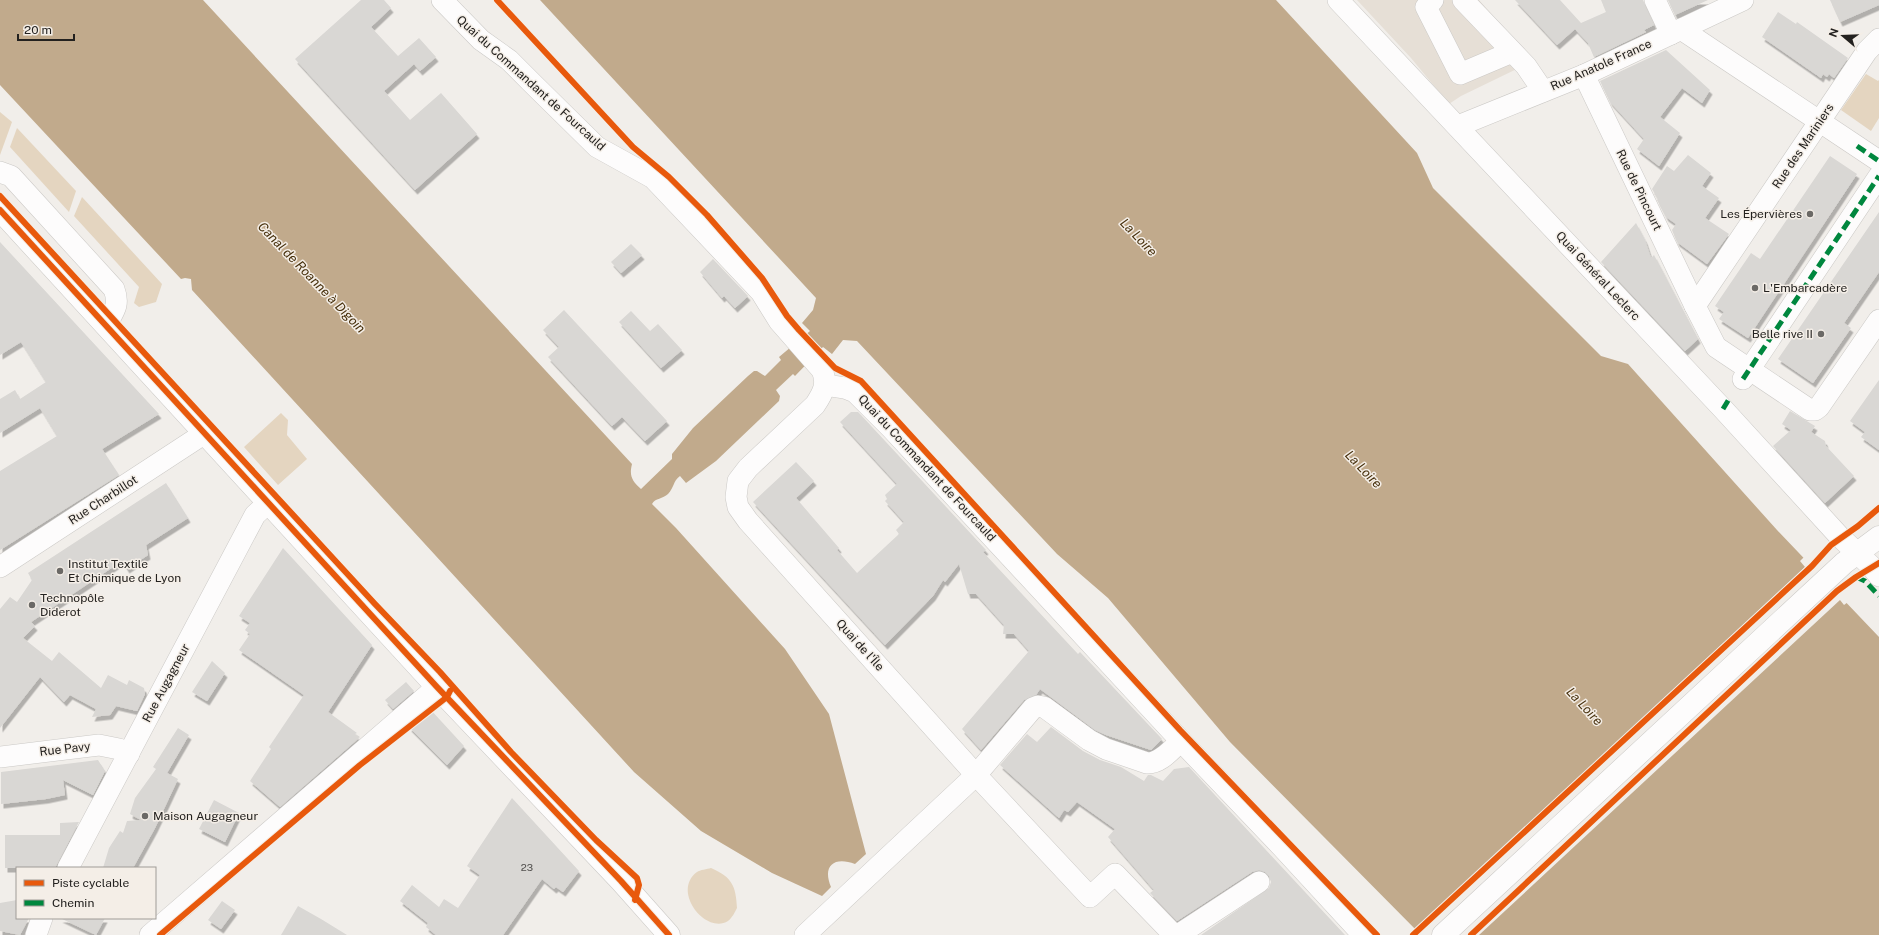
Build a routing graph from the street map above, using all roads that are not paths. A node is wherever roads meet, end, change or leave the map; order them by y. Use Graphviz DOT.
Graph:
graph roads {
  1 [pos="442,0"];
  2 [pos="1338,0"];
  3 [pos="1433,0"];
  4 [pos="1463,0"];
  5 [pos="1655,0"];
  6 [pos="1743,0"];
  7 [pos="1676,31"];
  8 [pos="1879,39"];
  9 [pos="1512,52"];
  10 [pos="1584,75"];
  11 [pos="1544,91"];
  12 [pos="1820,121"];
  13 [pos="1458,126"];
  14 [pos="1879,161"];
  15 [pos="0,172"];
  16 [pos="1879,176"];
  17 [pos="0,210"];
  18 [pos="1695,306"];
  19 [pos="1879,320"];
  20 [pos="106,325"];
  21 [pos="1746,375"];
  22 [pos="825,385"];
  23 [pos="205,433"];
  24 [pos="269,502"];
  25 [pos="1879,537"];
  26 [pos="1850,558"];
  27 [pos="0,568"];
  28 [pos="1879,576"];
  29 [pos="437,687"];
  30 [pos="1181,741"];
  31 [pos="129,754"];
  32 [pos="0,757"];
  33 [pos="976,775"];
  34 [pos="69,867"];
  35 [pos="1259,882"];
  36 [pos="42,919"];
  37 [pos="665,932"];
  38 [pos="36,935"];
  39 [pos="150,935"];
  40 [pos="805,935"];
  41 [pos="1174,935"];
  42 [pos="1178,935"];
  43 [pos="1363,935"];
  44 [pos="1443,935"];
  1 -- 22 [label="street, Quai du Commandant de Fourcauld"];
  2 -- 13 [label="street, Quai Général Leclerc"];
  3 -- 9 [label="street"];
  4 -- 9 [label="street"];
  5 -- 7 [label="street"];
  6 -- 7 [label="street, Rue Anatole France"];
  7 -- 10 [label="street, Rue Anatole France"];
  7 -- 12 [label="street"];
  8 -- 12 [label="street, Rue des Mariniers"];
  9 -- 11 [label="street"];
  10 -- 11 [label="street, Rue Anatole France"];
  10 -- 18 [label="street, Rue de Pincourt"];
  11 -- 13 [label="street, Rue Anatole France"];
  12 -- 14 [label="street"];
  12 -- 18 [label="street, Rue des Mariniers"];
  13 -- 26 [label="street, Quai Général Leclerc"];
  15 -- 20 [label="street"];
  16 -- 21 [label="street"];
  17 -- 20 [label="main road"];
  18 -- 21 [label="street"];
  19 -- 21 [label="street"];
  20 -- 23 [label="main road"];
  22 -- 30 [label="street, Quai du Commandant de Fourcauld"];
  22 -- 33 [label="street, Quai de l'Île"];
  23 -- 24 [label="main road"];
  23 -- 27 [label="street, Rue Charbillot"];
  24 -- 29 [label="main road"];
  24 -- 31 [label="street, Rue Augagneur"];
  25 -- 26 [label="main road"];
  26 -- 28 [label="street, Quai Général Leclerc"];
  26 -- 44 [label="main road"];
  29 -- 37 [label="main road"];
  29 -- 39 [label="street"];
  30 -- 33 [label="street"];
  30 -- 43 [label="street, Quai du Commandant de Fourcauld"];
  31 -- 32 [label="street, Rue Pavy"];
  31 -- 34 [label="street, Rue Augagneur"];
  33 -- 40 [label="street"];
  33 -- 41 [label="street, Quai de l'Île"];
  35 -- 42 [label="street"];
  36 -- 38 [label="street"];
}
